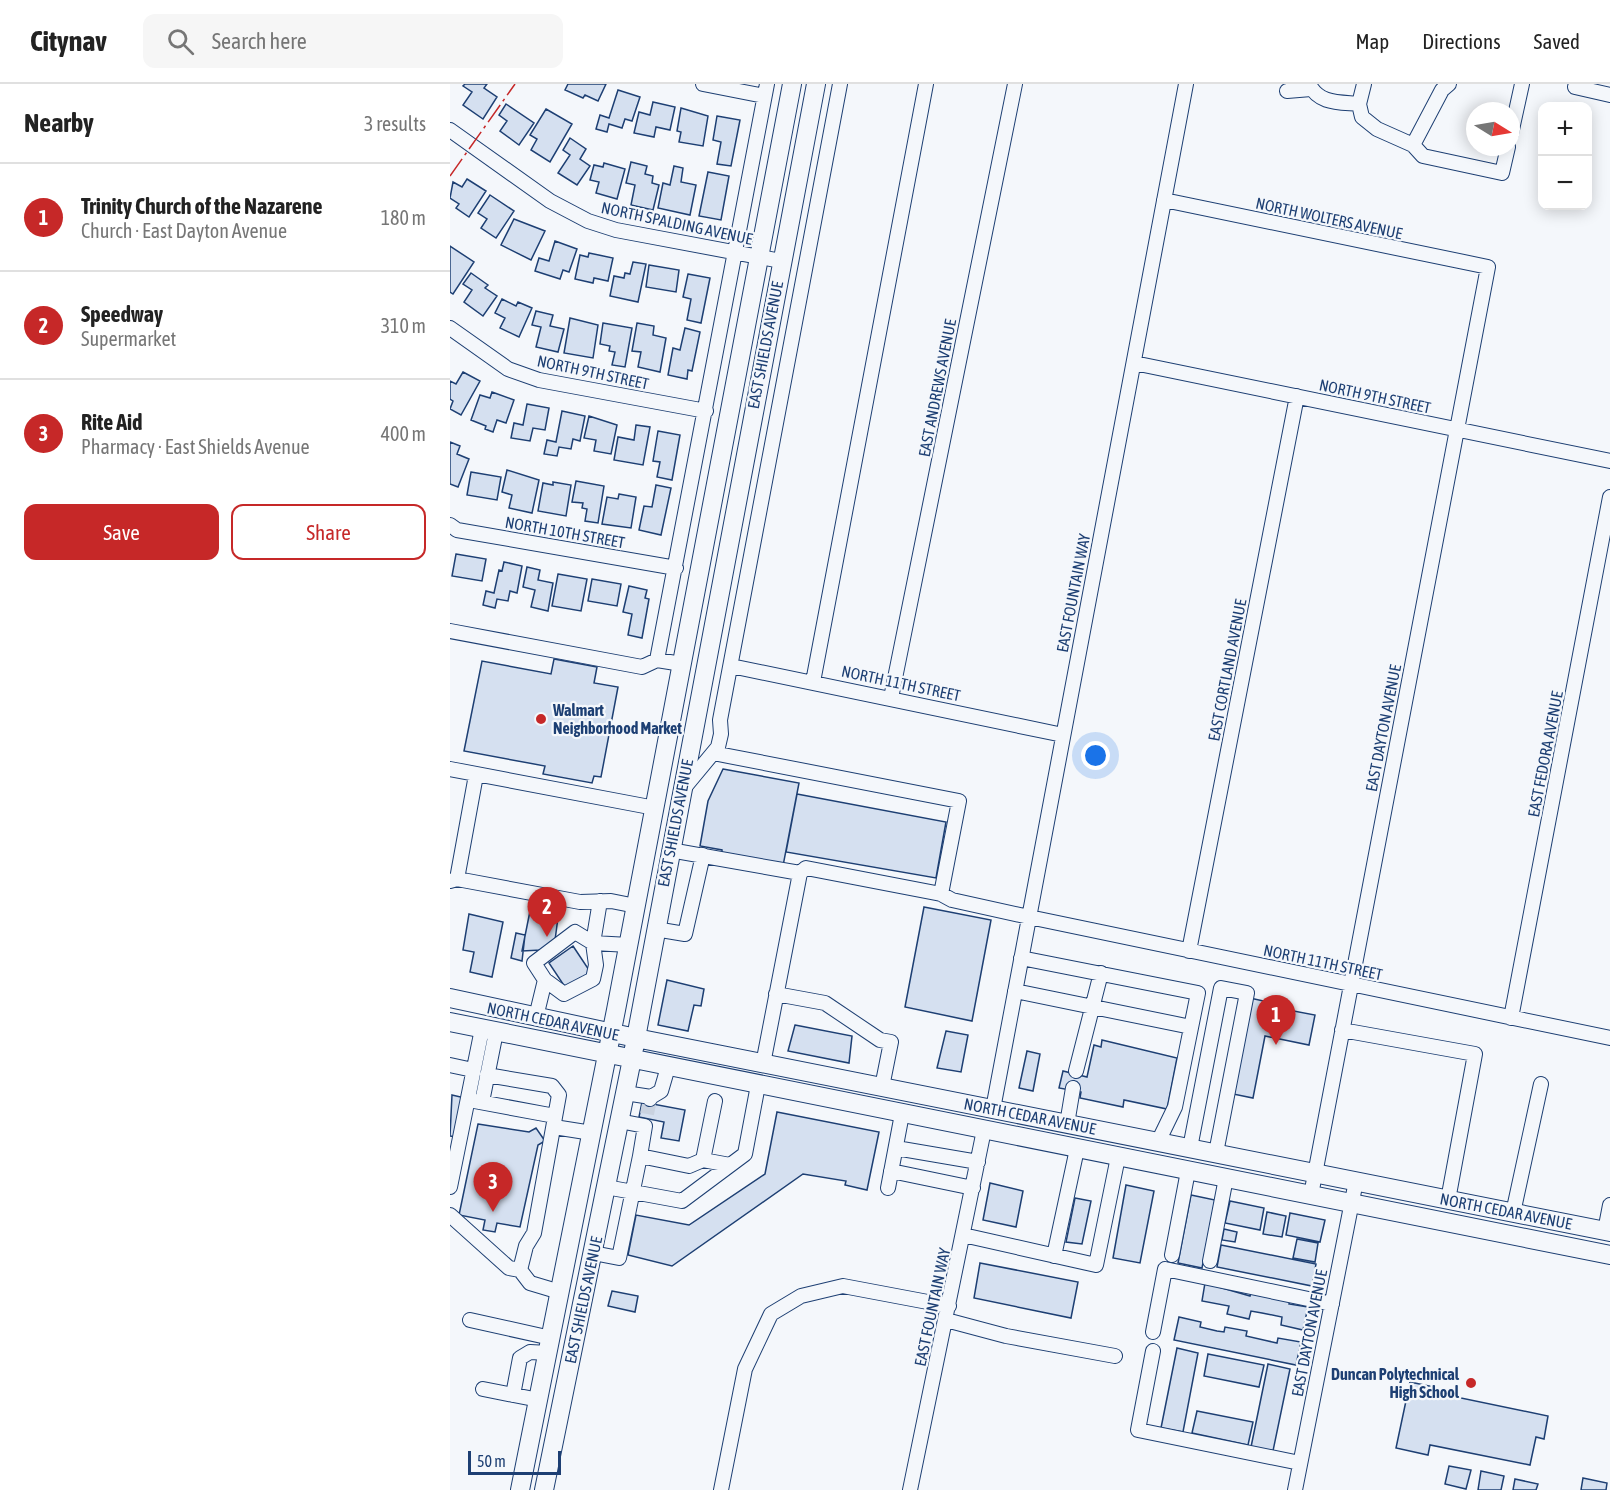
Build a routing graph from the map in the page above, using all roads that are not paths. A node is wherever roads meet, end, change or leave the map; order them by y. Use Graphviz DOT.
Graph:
graph roads {
  1 [pos="703,84"];
  2 [pos="792,84"];
  3 [pos="816,84"];
  4 [pos="840,84"];
  5 [pos="926,84"];
  6 [pos="1015,84"];
  7 [pos="1186,84"];
  8 [pos="1364,84"];
  9 [pos="1449,84"];
  10 [pos="1522,84"];
  11 [pos="1310,86"];
  12 [pos="1575,87"];
  13 [pos="766,90"];
  14 [pos="1287,91"];
  15 [pos="1610,95"];
  16 [pos="1518,102"];
  17 [pos="1359,104"];
  18 [pos="450,130"];
  19 [pos="1413,145"];
  20 [pos="1506,156"];
  21 [pos="1164,200"];
  22 [pos="735,252"];
  23 [pos="759,257"];
  24 [pos="781,261"];
  25 [pos="1488,267"];
  26 [pos="450,328"];
  27 [pos="1134,363"];
  28 [pos="1297,396"];
  29 [pos="706,411"];
  30 [pos="1457,429"];
  31 [pos="1610,461"];
  32 [pos="1610,497"];
  33 [pos="450,525"];
  34 [pos="676,567"];
  35 [pos="699,578"];
  36 [pos="450,633"];
  37 [pos="657,660"];
  38 [pos="682,664"];
  39 [pos="731,666"];
  40 [pos="813,682"];
  41 [pos="891,698"];
  42 [pos="1063,735"];
  43 [pos="689,748"];
  44 [pos="713,753"];
  45 [pos="450,769"];
  46 [pos="476,775"];
  47 [pos="681,792"];
  48 [pos="655,808"];
  49 [pos="670,850"];
  50 [pos="703,855"];
  51 [pos="800,873"];
  52 [pos="453,880"];
  53 [pos="941,894"];
  54 [pos="600,901"];
  55 [pos="636,906"];
  56 [pos="1029,917"];
  57 [pos="655,929"];
  58 [pos="593,943"];
  59 [pos="629,945"];
  60 [pos="1189,951"];
  61 [pos="1021,958"];
  62 [pos="1101,974"];
  63 [pos="545,980"];
  64 [pos="1351,984"];
  65 [pos="1015,991"];
  66 [pos="776,994"];
  67 [pos="450,998"];
  68 [pos="1094,1007"];
  69 [pos="536,1017"];
  70 [pos="1511,1018"];
  71 [pos="450,1022"];
  72 [pos="1191,1027"];
  73 [pos="489,1030"];
  74 [pos="1342,1030"];
  75 [pos="612,1033"];
  76 [pos="636,1038"];
  77 [pos="1610,1038"];
  78 [pos="608,1054"];
  79 [pos="632,1059"];
  80 [pos="763,1064"];
  81 [pos="450,1065"];
  82 [pos="668,1067"];
  83 [pos="1076,1071"];
  84 [pos="480,1072"];
  85 [pos="1541,1084"];
  86 [pos="758,1085"];
  87 [pos="882,1087"];
  88 [pos="1073,1088"];
  89 [pos="625,1093"];
  90 [pos="475,1101"];
  91 [pos="715,1101"];
  92 [pos="993,1109"];
  93 [pos="902,1114"];
  94 [pos="555,1121"];
  95 [pos="619,1121"];
  96 [pos="1067,1124"];
  97 [pos="984,1130"];
  98 [pos="592,1133"];
  99 [pos="1158,1142"];
  100 [pos="896,1148"];
  101 [pos="1190,1148"];
  102 [pos="1077,1149"];
  103 [pos="1216,1153"];
  104 [pos="640,1156"];
  105 [pos="1118,1157"];
  106 [pos="703,1160"];
  107 [pos="978,1162"];
  108 [pos="730,1165"];
  109 [pos="891,1171"];
  110 [pos="1188,1171"];
  111 [pos="1315,1173"];
  112 [pos="1226,1178"];
  113 [pos="1356,1182"];
  114 [pos="450,1186"];
  115 [pos="606,1187"];
  116 [pos="888,1188"];
  117 [pos="972,1188"];
  118 [pos="632,1192"];
  119 [pos="1311,1195"];
  120 [pos="1448,1200"];
  121 [pos="1352,1203"];
  122 [pos="1610,1205"];
  123 [pos="1513,1213"];
  124 [pos="450,1215"];
  125 [pos="1607,1232"];
  126 [pos="963,1235"];
  127 [pos="592,1253"];
  128 [pos="1172,1255"];
  129 [pos="1610,1255"];
  130 [pos="1054,1256"];
  131 [pos="1210,1261"];
  132 [pos="520,1270"];
  133 [pos="560,1292"];
  134 [pos="1332,1304"];
  135 [pos="949,1306"];
  136 [pos="470,1320"];
  137 [pos="946,1320"];
  138 [pos="1153,1332"];
  139 [pos="550,1345"];
  140 [pos="1153,1351"];
  141 [pos="1115,1356"];
  142 [pos="483,1389"];
  143 [pos="513,1395"];
  144 [pos="539,1400"];
  145 [pos="553,1445"];
  146 [pos="1300,1462"];
  147 [pos="520,1490"];
  148 [pos="544,1490"];
  149 [pos="721,1490"];
  150 [pos="910,1490"];
  151 [pos="1295,1490"];
  1 -- 13 [label="street"];
  2 -- 23 [label="main road, EAST SHIELDS AVENUE"];
  3 -- 24 [label="main road, EAST SHIELDS AVENUE"];
  4 -- 39 [label="street"];
  5 -- 40 [label="street"];
  6 -- 41 [label="street, EAST ANDREWS AVENUE"];
  7 -- 21 [label="street, EAST FOUNTAIN WAY"];
  8 -- 17 [label="street"];
  9 -- 19 [label="street"];
  10 -- 16 [label="street"];
  11 -- 14 [label="street"];
  11 -- 17 [label="street"];
  12 -- 15 [label="street"];
  13 -- 22 [label="street"];
  17 -- 19 [label="street"];
  18 -- 22 [label="street, NORTH SPALDING AVENUE"];
  19 -- 20 [label="street"];
  21 -- 25 [label="street, NORTH WOLTERS AVENUE"];
  21 -- 27 [label="street, EAST FOUNTAIN WAY"];
  22 -- 23 [label="street, NORTH SPALDING AVENUE"];
  22 -- 29 [label="street"];
  23 -- 24 [label="street, NORTH SPALDING AVENUE"];
  23 -- 35 [label="main road, EAST SHIELDS AVENUE"];
  24 -- 43 [label="main road, EAST SHIELDS AVENUE"];
  25 -- 30 [label="street, EAST DAYTON AVENUE"];
  26 -- 29 [label="street, NORTH 9TH STREET"];
  27 -- 28 [label="street, NORTH 9TH STREET"];
  27 -- 42 [label="street, EAST FOUNTAIN WAY"];
  28 -- 30 [label="street, NORTH 9TH STREET"];
  28 -- 60 [label="street, EAST CORTLAND AVENUE"];
  29 -- 34 [label="street"];
  30 -- 31 [label="street, NORTH 9TH STREET"];
  30 -- 64 [label="street, EAST DAYTON AVENUE"];
  32 -- 70 [label="street, EAST FEDORA AVENUE"];
  33 -- 34 [label="street, NORTH 10TH STREET"];
  34 -- 37 [label="street"];
  35 -- 38 [label="main road, EAST SHIELDS AVENUE"];
  35 -- 43 [label="main road"];
  36 -- 37 [label="street"];
  37 -- 38 [label="street"];
  38 -- 48 [label="main road, EAST SHIELDS AVENUE"];
  39 -- 40 [label="street, NORTH 11TH STREET"];
  39 -- 44 [label="street"];
  40 -- 41 [label="street, NORTH 11TH STREET"];
  41 -- 42 [label="street, NORTH 11TH STREET"];
  42 -- 56 [label="street, EAST FOUNTAIN WAY"];
  43 -- 47 [label="main road, EAST SHIELDS AVENUE"];
  44 -- 47 [label="street"];
  44 -- 53 [label="street"];
  45 -- 46 [label="street"];
  46 -- 48 [label="street"];
  46 -- 52 [label="street"];
  47 -- 49 [label="main road, EAST SHIELDS AVENUE"];
  48 -- 49 [label="main road"];
  48 -- 55 [label="main road, EAST SHIELDS AVENUE"];
  49 -- 50 [label="street"];
  49 -- 57 [label="main road, EAST SHIELDS AVENUE"];
  50 -- 51 [label="street"];
  50 -- 57 [label="street"];
  51 -- 53 [label="street, NORTH 11TH STREET"];
  51 -- 66 [label="street"];
  52 -- 54 [label="street"];
  53 -- 56 [label="street, NORTH 11TH STREET"];
  54 -- 55 [label="street"];
  54 -- 58 [label="street"];
  55 -- 59 [label="main road, EAST SHIELDS AVENUE"];
  56 -- 60 [label="street, NORTH 11TH STREET"];
  56 -- 61 [label="street, EAST FOUNTAIN WAY"];
  57 -- 76 [label="main road, EAST SHIELDS AVENUE"];
  58 -- 59 [label="street"];
  58 -- 63 [label="street"];
  58 -- 63 [label="street"];
  59 -- 75 [label="main road, EAST SHIELDS AVENUE"];
  60 -- 64 [label="street, NORTH 11TH STREET"];
  61 -- 62 [label="street"];
  61 -- 65 [label="street, EAST FOUNTAIN WAY"];
  62 -- 68 [label="street"];
  62 -- 72 [label="street"];
  63 -- 69 [label="street"];
  64 -- 70 [label="street, NORTH 11TH STREET"];
  64 -- 74 [label="street, EAST DAYTON AVENUE"];
  65 -- 68 [label="street"];
  65 -- 92 [label="street, EAST FOUNTAIN WAY"];
  66 -- 80 [label="street"];
  66 -- 87 [label="street"];
  67 -- 69 [label="main road, NORTH CEDAR AVENUE"];
  68 -- 72 [label="street"];
  68 -- 83 [label="street"];
  69 -- 75 [label="main road, NORTH CEDAR AVENUE"];
  70 -- 77 [label="street, NORTH 11TH STREET"];
  71 -- 73 [label="main road, NORTH CEDAR AVENUE"];
  72 -- 99 [label="street"];
  73 -- 78 [label="main road, NORTH CEDAR AVENUE"];
  73 -- 84 [label="street"];
  74 -- 111 [label="street, EAST DAYTON AVENUE"];
  74 -- 120 [label="street"];
  75 -- 76 [label="main road, NORTH CEDAR AVENUE"];
  75 -- 78 [label="main road, EAST SHIELDS AVENUE"];
  76 -- 79 [label="main road, EAST SHIELDS AVENUE"];
  76 -- 80 [label="main road, NORTH CEDAR AVENUE"];
  78 -- 79 [label="main road, NORTH CEDAR AVENUE"];
  78 -- 98 [label="main road, EAST SHIELDS AVENUE"];
  79 -- 82 [label="main road, NORTH CEDAR AVENUE"];
  79 -- 89 [label="main road, EAST SHIELDS AVENUE"];
  80 -- 87 [label="main road, NORTH CEDAR AVENUE"];
  81 -- 84 [label="street"];
  82 -- 86 [label="main road, NORTH CEDAR AVENUE"];
  82 -- 89 [label="street"];
  84 -- 90 [label="street"];
  84 -- 94 [label="street"];
  85 -- 123 [label="street"];
  86 -- 87 [label="main road"];
  86 -- 93 [label="main road, NORTH CEDAR AVENUE"];
  86 -- 108 [label="street"];
  87 -- 92 [label="main road, NORTH CEDAR AVENUE"];
  88 -- 96 [label="street"];
  89 -- 95 [label="main road, EAST SHIELDS AVENUE"];
  90 -- 94 [label="street"];
  90 -- 114 [label="street"];
  91 -- 106 [label="street"];
  92 -- 93 [label="main road"];
  92 -- 96 [label="main road, NORTH CEDAR AVENUE"];
  93 -- 97 [label="main road, NORTH CEDAR AVENUE"];
  93 -- 100 [label="street"];
  94 -- 98 [label="street"];
  94 -- 132 [label="street"];
  95 -- 104 [label="street"];
  95 -- 115 [label="main road, EAST SHIELDS AVENUE"];
  96 -- 97 [label="main road"];
  96 -- 99 [label="main road, NORTH CEDAR AVENUE"];
  97 -- 102 [label="main road, NORTH CEDAR AVENUE"];
  97 -- 107 [label="street, EAST FOUNTAIN WAY"];
  98 -- 133 [label="main road, EAST SHIELDS AVENUE"];
  99 -- 101 [label="main road, NORTH CEDAR AVENUE"];
  100 -- 107 [label="street"];
  100 -- 109 [label="street"];
  101 -- 103 [label="main road, NORTH CEDAR AVENUE"];
  101 -- 103 [label="street"];
  102 -- 105 [label="main road, NORTH CEDAR AVENUE"];
  102 -- 130 [label="street"];
  103 -- 111 [label="main road, NORTH CEDAR AVENUE"];
  104 -- 106 [label="street"];
  104 -- 118 [label="street"];
  105 -- 110 [label="main road, NORTH CEDAR AVENUE"];
  105 -- 130 [label="street"];
  106 -- 108 [label="street"];
  107 -- 117 [label="street, EAST FOUNTAIN WAY"];
  108 -- 118 [label="street"];
  109 -- 116 [label="street"];
  109 -- 117 [label="street"];
  110 -- 112 [label="main road, NORTH CEDAR AVENUE"];
  110 -- 128 [label="street"];
  111 -- 113 [label="main road, NORTH CEDAR AVENUE"];
  111 -- 119 [label="street, EAST DAYTON AVENUE"];
  112 -- 119 [label="main road, NORTH CEDAR AVENUE"];
  112 -- 131 [label="street"];
  113 -- 120 [label="main road, NORTH CEDAR AVENUE"];
  113 -- 121 [label="street, EAST DAYTON AVENUE"];
  115 -- 118 [label="street"];
  115 -- 127 [label="main road, EAST SHIELDS AVENUE"];
  117 -- 126 [label="street, EAST FOUNTAIN WAY"];
  118 -- 127 [label="street"];
  119 -- 121 [label="main road, NORTH CEDAR AVENUE"];
  120 -- 123 [label="main road, NORTH CEDAR AVENUE"];
  121 -- 129 [label="main road, NORTH CEDAR AVENUE"];
  121 -- 134 [label="street, EAST DAYTON AVENUE"];
  122 -- 125 [label="street"];
  123 -- 125 [label="main road, NORTH CEDAR AVENUE"];
  124 -- 132 [label="street"];
  126 -- 130 [label="street"];
  126 -- 135 [label="street, EAST FOUNTAIN WAY"];
  127 -- 145 [label="main road, EAST SHIELDS AVENUE"];
  132 -- 133 [label="street"];
  133 -- 139 [label="main road, EAST SHIELDS AVENUE"];
  133 -- 145 [label="main road"];
  134 -- 138 [label="street"];
  134 -- 146 [label="street, EAST DAYTON AVENUE"];
  135 -- 137 [label="street, EAST FOUNTAIN WAY"];
  135 -- 149 [label="street"];
  136 -- 139 [label="street"];
  137 -- 141 [label="street"];
  137 -- 150 [label="street, EAST FOUNTAIN WAY"];
  139 -- 143 [label="street"];
  139 -- 144 [label="main road, EAST SHIELDS AVENUE"];
  140 -- 146 [label="street"];
  142 -- 143 [label="street"];
  143 -- 144 [label="street"];
  144 -- 147 [label="main road, EAST SHIELDS AVENUE"];
  145 -- 148 [label="main road, EAST SHIELDS AVENUE"];
  146 -- 151 [label="street, EAST DAYTON AVENUE"];
}
